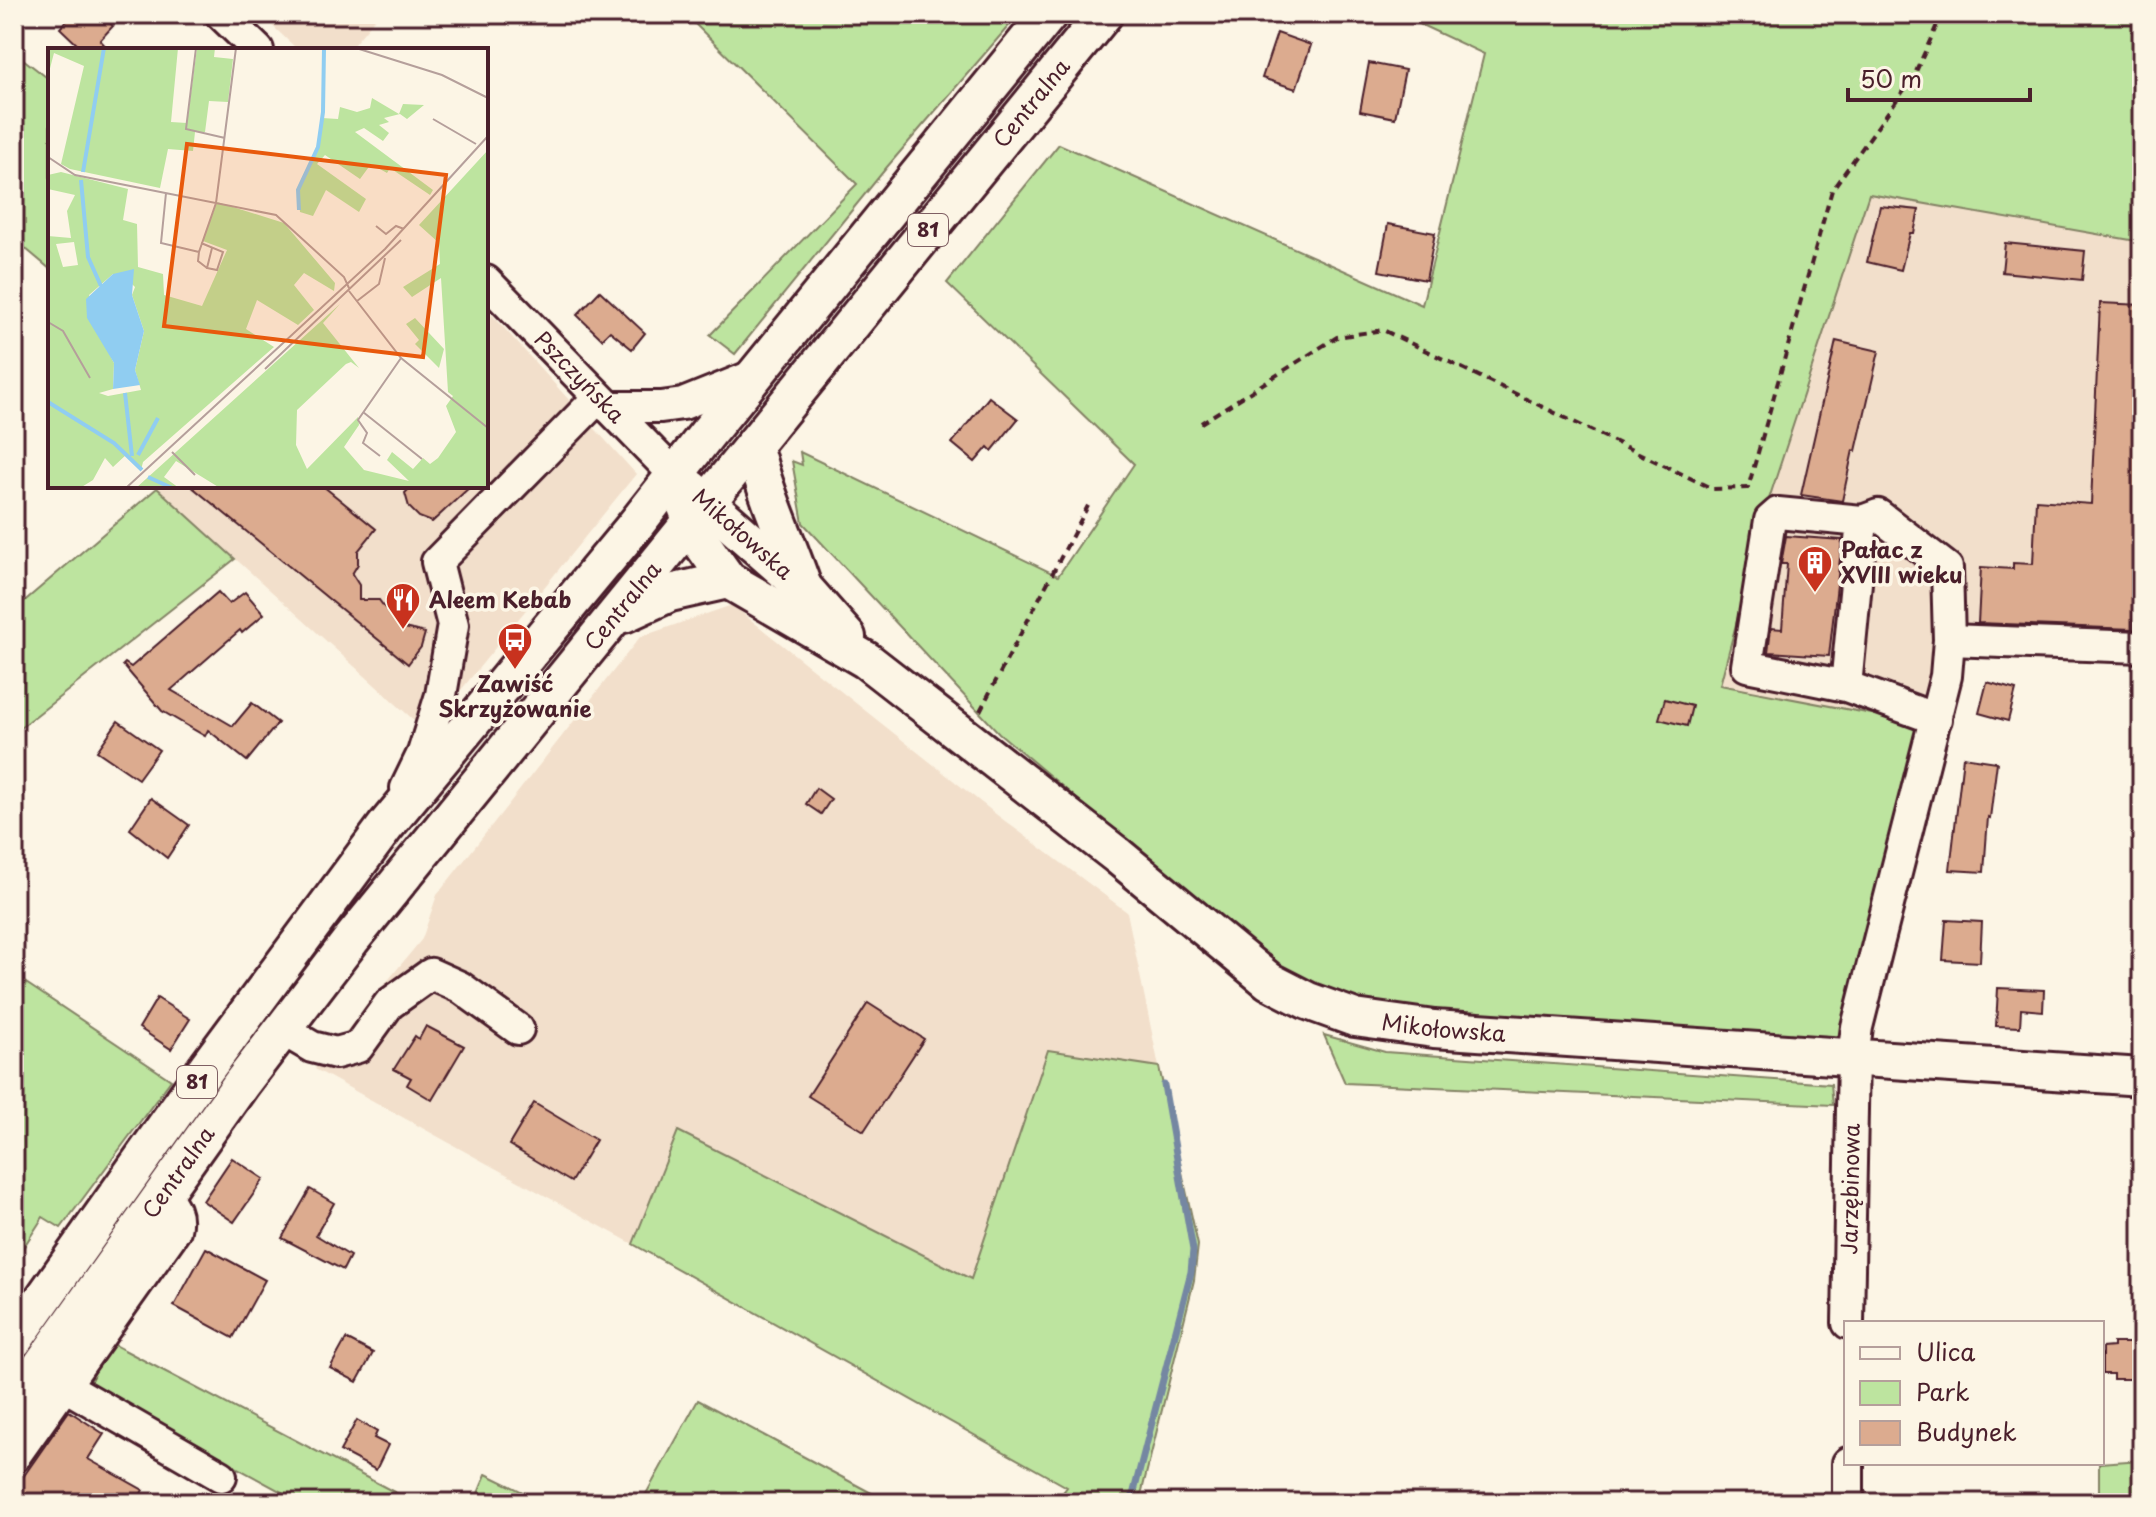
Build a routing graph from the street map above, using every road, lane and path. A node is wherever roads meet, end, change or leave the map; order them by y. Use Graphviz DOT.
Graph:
graph roads {
  1 [pos="221,14"];
  2 [pos="1049,14"];
  3 [pos="1104,14"];
  4 [pos="1942,14"];
  5 [pos="256,48"];
  6 [pos="488,283"];
  7 [pos="755,375"];
  8 [pos="603,403"];
  9 [pos="1201,423"];
  10 [pos="754,447"];
  11 [pos="674,474"];
  12 [pos="1090,502"];
  13 [pos="700,513"];
  14 [pos="1862,521"];
  15 [pos="728,580"];
  16 [pos="802,586"];
  17 [pos="615,618"];
  18 [pos="1949,640"];
  19 [pos="2142,647"];
  20 [pos="866,660"];
  21 [pos="1846,686"];
  22 [pos="1936,719"];
  23 [pos="966,738"];
  24 [pos="385,827"];
  25 [pos="518,1029"];
  26 [pos="283,1030"];
  27 [pos="1853,1056"];
  28 [pos="2142,1077"];
  29 [pos="163,1193"];
  30 [pos="1848,1321"];
  31 [pos="14,1340"];
  32 [pos="65,1386"];
  33 [pos="14,1404"];
  34 [pos="14,1457"];
  35 [pos="1848,1465"];
  36 [pos="221,1476"];
  37 [pos="1848,1503"];
  1 -- 5 [label="street"];
  2 -- 7 [label="main road, Centralna / 81"];
  3 -- 10 [label="main road, Centralna / 81"];
  4 -- 9 [label="path"];
  6 -- 8 [label="street, Pszczyńska"];
  7 -- 8 [label="street"];
  7 -- 11 [label="main road, Centralna / 81"];
  8 -- 11 [label="street, Pszczyńska"];
  8 -- 24 [label="street"];
  10 -- 13 [label="main road, Centralna / 81"];
  10 -- 16 [label="main road"];
  11 -- 13 [label="main road, Mikołowska"];
  11 -- 24 [label="main road, Centralna / 81"];
  12 -- 23 [label="path"];
  13 -- 15 [label="main road, Mikołowska"];
  13 -- 16 [label="main road, Mikołowska"];
  13 -- 17 [label="main road, Centralna / 81"];
  14 -- 18 [label="street, Jarzębinowa"];
  14 -- 21 [label="street"];
  14 -- 21 [label="street"];
  15 -- 17 [label="main road"];
  15 -- 20 [label="main road, Mikołowska"];
  16 -- 20 [label="main road, Mikołowska"];
  17 -- 26 [label="main road, Centralna / 81"];
  18 -- 19 [label="street"];
  18 -- 22 [label="street, Jarzębinowa"];
  20 -- 23 [label="main road, Mikołowska"];
  21 -- 22 [label="street"];
  22 -- 27 [label="street, Jarzębinowa"];
  23 -- 27 [label="main road, Mikołowska"];
  24 -- 31 [label="main road, Centralna / 81"];
  25 -- 26 [label="street"];
  26 -- 29 [label="main road, Centralna / 81"];
  27 -- 28 [label="main road, Mikołowska"];
  27 -- 30 [label="street, Jarzębinowa"];
  29 -- 32 [label="street"];
  29 -- 33 [label="main road, Centralna / 81"];
  32 -- 34 [label="street"];
  32 -- 36 [label="street"];
  35 -- 37 [label="street"];
}
